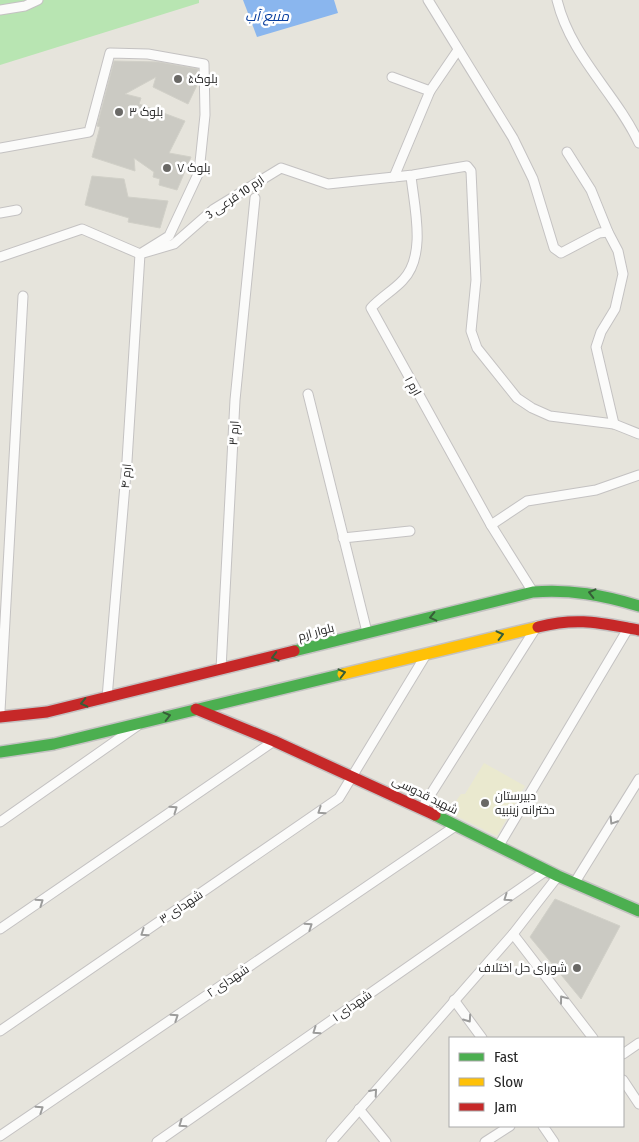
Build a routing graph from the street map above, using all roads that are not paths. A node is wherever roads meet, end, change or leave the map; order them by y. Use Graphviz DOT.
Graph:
graph roads {
  1 [pos="38,0"];
  2 [pos="428,0"];
  3 [pos="557,0"];
  4 [pos="0,10"];
  5 [pos="458,50"];
  6 [pos="392,77"];
  7 [pos="430,91"];
  8 [pos="639,143"];
  9 [pos="0,148"];
  10 [pos="568,152"];
  11 [pos="411,176"];
  12 [pos="394,177"];
  13 [pos="255,198"];
  14 [pos="17,210"];
  15 [pos="0,213"];
  16 [pos="608,232"];
  17 [pos="140,254"];
  18 [pos="0,257"];
  19 [pos="24,296"];
  20 [pos="308,394"];
  21 [pos="614,424"];
  22 [pos="639,434"];
  23 [pos="639,476"];
  24 [pos="490,525"];
  25 [pos="410,531"];
  26 [pos="343,538"];
  27 [pos="534,592"];
  28 [pos="639,606"];
  29 [pos="537,626"];
  30 [pos="634,628"];
  31 [pos="367,632"];
  32 [pos="427,652"];
  33 [pos="221,669"];
  34 [pos="107,698"];
  35 [pos="196,709"];
  36 [pos="0,710"];
  37 [pos="0,717"];
  38 [pos="143,722"];
  39 [pos="274,740"];
  40 [pos="0,752"];
  41 [pos="353,776"];
  42 [pos="639,779"];
  43 [pos="422,808"];
  44 [pos="0,822"];
  45 [pos="457,825"];
  46 [pos="498,847"];
  47 [pos="547,870"];
  48 [pos="558,876"];
  49 [pos="574,882"];
  50 [pos="639,911"];
  51 [pos="0,930"];
  52 [pos="514,934"];
  53 [pos="454,1000"];
  54 [pos="0,1031"];
  55 [pos="481,1037"];
  56 [pos="592,1037"];
  57 [pos="639,1043"];
  58 [pos="624,1053"];
  59 [pos="624,1082"];
  60 [pos="639,1104"];
  61 [pos="360,1109"];
  62 [pos="508,1127"];
  63 [pos="544,1127"];
  64 [pos="0,1136"];
  65 [pos="156,1142"];
  66 [pos="332,1142"];
  67 [pos="386,1142"];
  68 [pos="485,1142"];
  69 [pos="554,1142"];
  1 -- 4 [label="street"];
  2 -- 5 [label="street"];
  3 -- 8 [label="street"];
  5 -- 7 [label="street"];
  5 -- 16 [label="street"];
  6 -- 7 [label="street"];
  7 -- 12 [label="street"];
  9 -- 17 [label="street"];
  10 -- 16 [label="street"];
  11 -- 12 [label="street, ارم 10 فرعی 3"];
  11 -- 21 [label="street, ارم 10 فرعی 3"];
  11 -- 24 [label="street, ارم ۱"];
  12 -- 17 [label="street, ارم 10 فرعی 3"];
  13 -- 33 [label="street, ارم ۳"];
  14 -- 15 [label="street"];
  16 -- 21 [label="street"];
  17 -- 18 [label="street"];
  17 -- 34 [label="street, ارم ۴"];
  19 -- 36 [label="street"];
  20 -- 26 [label="street"];
  21 -- 22 [label="street"];
  23 -- 24 [label="street"];
  24 -- 27 [label="street, ارم ۱"];
  25 -- 26 [label="street"];
  26 -- 31 [label="street"];
  28 -- 27 [label="main road, بلوار ارم, one-way"];
  27 -- 31 [label="main road, بلوار ارم, one-way"];
  29 -- 30 [label="main road"];
  32 -- 29 [label="main road, one-way"];
  29 -- 43 [label="street"];
  30 -- 46 [label="street"];
  31 -- 33 [label="main road, بلوار ارم, one-way"];
  35 -- 32 [label="main road, one-way"];
  32 -- 41 [label="street, شهدای ۳"];
  33 -- 34 [label="main road, بلوار ارم"];
  34 -- 37 [label="main road, بلوار ارم, one-way"];
  38 -- 35 [label="main road, one-way"];
  35 -- 39 [label="main road, شهید قدوسی"];
  38 -- 40 [label="main road"];
  38 -- 44 [label="street"];
  39 -- 41 [label="main road, شهید قدوسی"];
  51 -- 39 [label="street, one-way"];
  41 -- 43 [label="main road, شهید قدوسی"];
  41 -- 54 [label="street, شهدای ۳, one-way"];
  42 -- 49 [label="street, one-way"];
  43 -- 45 [label="main road, شهید قدوسی"];
  45 -- 46 [label="main road, شهید قدوسی"];
  64 -- 45 [label="street, شهدای ۲, one-way"];
  46 -- 47 [label="main road, شهید قدوسی"];
  47 -- 48 [label="main road, شهید قدوسی"];
  47 -- 65 [label="street, شهدای ۱, one-way"];
  48 -- 49 [label="main road, شهید قدوسی"];
  48 -- 52 [label="street"];
  49 -- 50 [label="main road, شهید قدوسی"];
  52 -- 53 [label="street"];
  56 -- 52 [label="street, one-way"];
  53 -- 55 [label="street, one-way"];
  61 -- 53 [label="street, one-way"];
  57 -- 58 [label="street"];
  59 -- 60 [label="street"];
  61 -- 66 [label="street"];
  61 -- 67 [label="street"];
  62 -- 68 [label="street"];
  63 -- 69 [label="street"];
}
